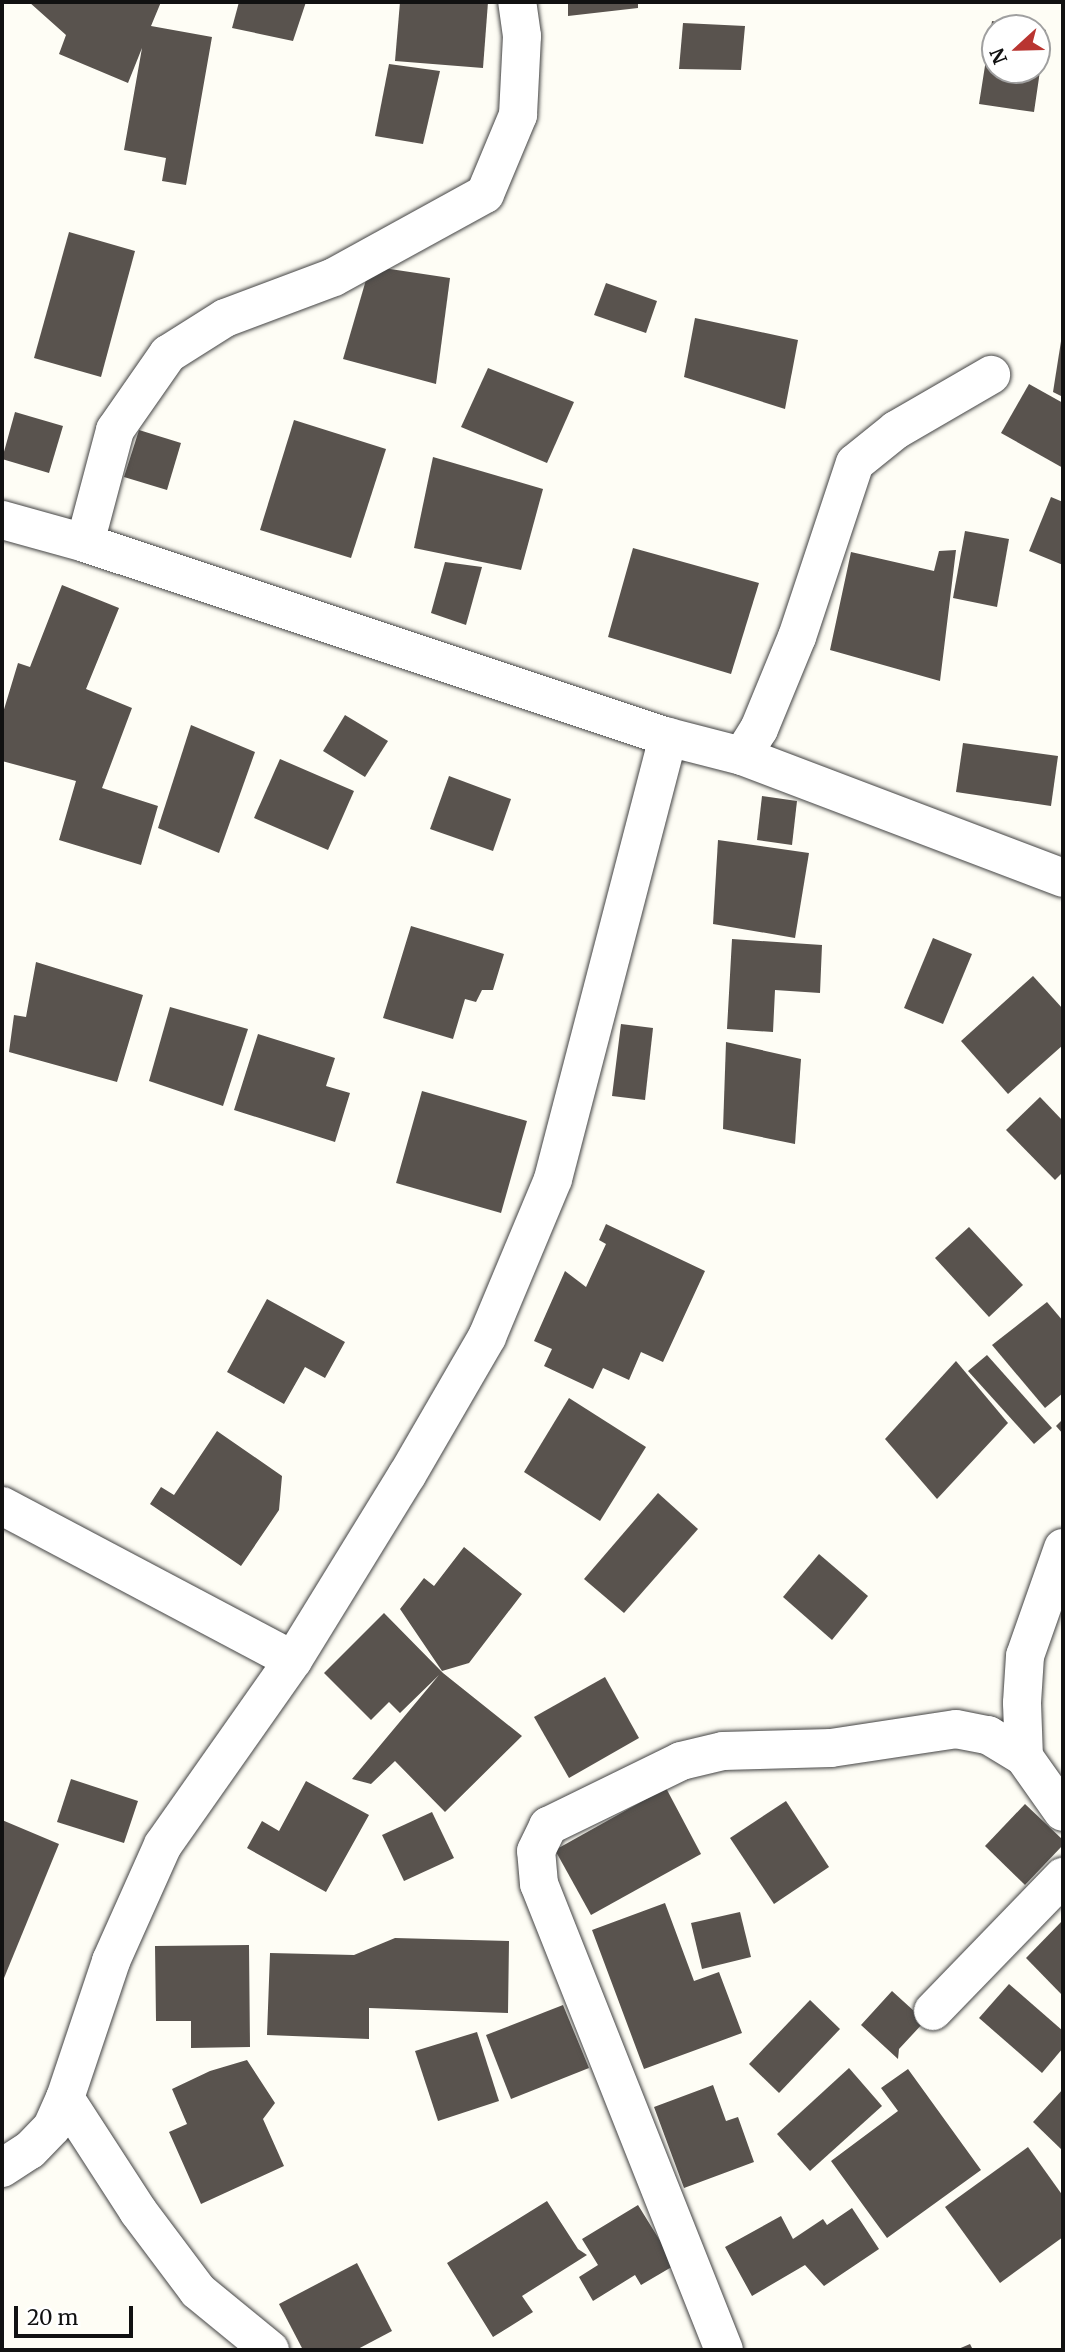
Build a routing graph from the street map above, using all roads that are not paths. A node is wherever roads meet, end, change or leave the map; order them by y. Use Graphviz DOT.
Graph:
graph roads {
  1 [pos="517,2"];
  2 [pos="991,375"];
  3 [pos="2,520"];
  4 [pos="85,543"];
  5 [pos="668,737"];
  6 [pos="742,756"];
  7 [pos="1063,877"];
  8 [pos="2,1506"];
  9 [pos="1063,1548"];
  10 [pos="293,1660"];
  11 [pos="1024,1757"];
  12 [pos="1063,1812"];
  13 [pos="1063,1877"];
  14 [pos="933,2011"];
  15 [pos="65,2098"];
  16 [pos="2,2168"];
  17 [pos="270,2350"];
  18 [pos="724,2350"];
  1 -- 4 [label="street"];
  2 -- 6 [label="street"];
  3 -- 4 [label="street"];
  4 -- 5 [label="street"];
  5 -- 6 [label="street"];
  5 -- 10 [label="street"];
  6 -- 7 [label="street"];
  8 -- 10 [label="street"];
  9 -- 11 [label="street"];
  10 -- 15 [label="street"];
  11 -- 12 [label="street"];
  11 -- 18 [label="street"];
  13 -- 14 [label="street"];
  15 -- 16 [label="street"];
  15 -- 17 [label="street"];
}
